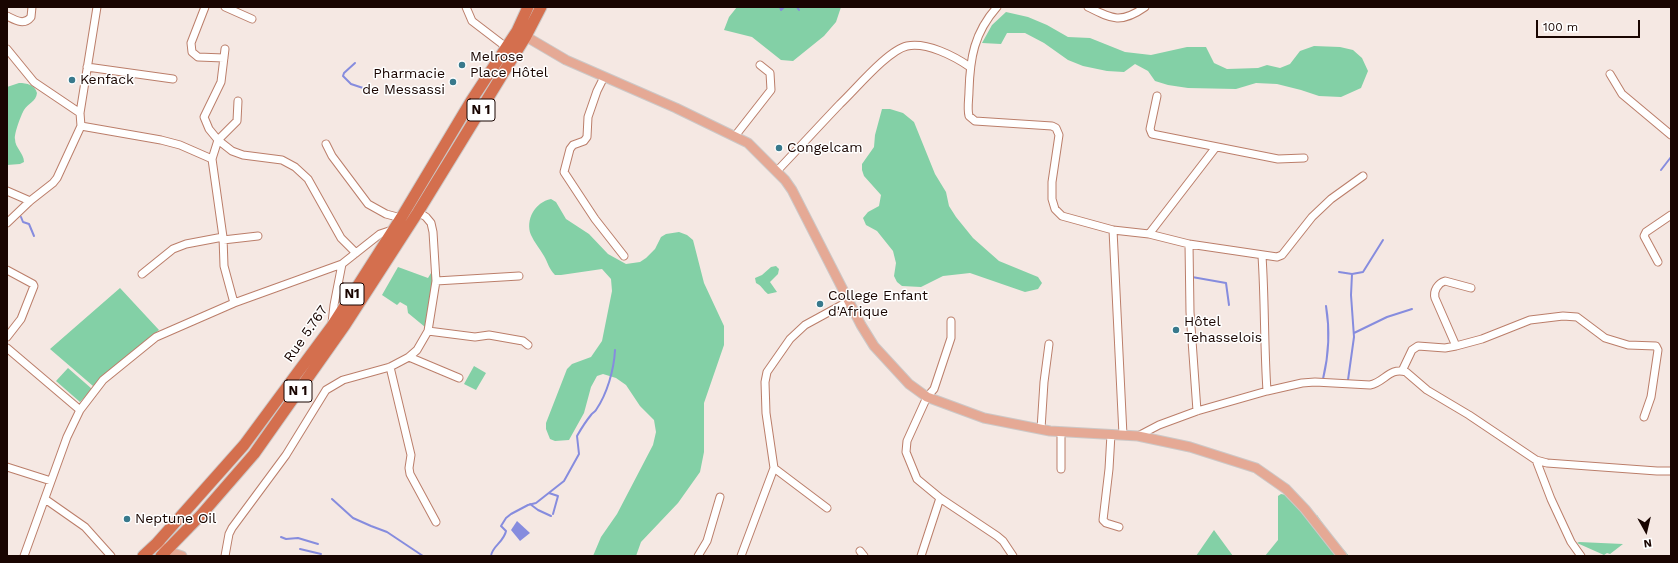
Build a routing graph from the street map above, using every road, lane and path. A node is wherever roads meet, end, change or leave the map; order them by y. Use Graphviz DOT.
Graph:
graph roads {
  1 [pos="32,7"];
  2 [pos="97,7"];
  3 [pos="205,7"];
  4 [pos="225,7"];
  5 [pos="466,7"];
  6 [pos="528,7"];
  7 [pos="541,7"];
  8 [pos="997,7"];
  9 [pos="1088,7"];
  10 [pos="1145,7"];
  11 [pos="7,16"];
  12 [pos="252,19"];
  13 [pos="521,34"];
  14 [pos="506,47"];
  15 [pos="7,49"];
  16 [pos="225,49"];
  17 [pos="224,58"];
  18 [pos="760,64"];
  19 [pos="87,67"];
  20 [pos="970,67"];
  21 [pos="1610,74"];
  22 [pos="604,77"];
  23 [pos="173,79"];
  24 [pos="1156,96"];
  25 [pos="238,101"];
  26 [pos="80,114"];
  27 [pos="81,126"];
  28 [pos="1671,135"];
  29 [pos="735,136"];
  30 [pos="218,140"];
  31 [pos="326,144"];
  32 [pos="1216,147"];
  33 [pos="1304,158"];
  34 [pos="212,159"];
  35 [pos="776,171"];
  36 [pos="1363,176"];
  37 [pos="7,191"];
  38 [pos="30,201"];
  39 [pos="418,212"];
  40 [pos="1671,215"];
  41 [pos="402,218"];
  42 [pos="7,223"];
  43 [pos="392,230"];
  44 [pos="1113,230"];
  45 [pos="1149,234"];
  46 [pos="258,236"];
  47 [pos="223,239"];
  48 [pos="1189,244"];
  49 [pos="356,253"];
  50 [pos="624,256"];
  51 [pos="1262,256"];
  52 [pos="1658,262"];
  53 [pos="342,264"];
  54 [pos="7,270"];
  55 [pos="142,274"];
  56 [pos="519,276"];
  57 [pos="436,281"];
  58 [pos="1471,288"];
  59 [pos="849,301"];
  60 [pos="234,303"];
  61 [pos="951,321"];
  62 [pos="332,326"];
  63 [pos="428,331"];
  64 [pos="7,337"];
  65 [pos="528,344"];
  66 [pos="1049,344"];
  67 [pos="1456,346"];
  68 [pos="7,348"];
  69 [pos="409,357"];
  70 [pos="390,367"];
  71 [pos="1402,371"];
  72 [pos="459,378"];
  73 [pos="1267,391"];
  74 [pos="927,397"];
  75 [pos="80,410"];
  76 [pos="1197,411"];
  77 [pos="1644,417"];
  78 [pos="1041,429"];
  79 [pos="1061,432"];
  80 [pos="1111,434"];
  81 [pos="1123,435"];
  82 [pos="1138,436"];
  83 [pos="1536,460"];
  84 [pos="7,467"];
  85 [pos="774,468"];
  86 [pos="1061,469"];
  87 [pos="1671,471"];
  88 [pos="51,481"];
  89 [pos="720,497"];
  90 [pos="940,498"];
  91 [pos="45,499"];
  92 [pos="827,508"];
  93 [pos="436,522"];
  94 [pos="1119,527"];
  95 [pos="157,543"];
  96 [pos="164,553"];
  97 [pos="24,556"];
  98 [pos="111,556"];
  99 [pos="143,556"];
  100 [pos="182,556"];
  101 [pos="225,556"];
  102 [pos="698,556"];
  103 [pos="741,556"];
  104 [pos="921,556"];
  105 [pos="1013,556"];
  106 [pos="1342,556"];
  107 [pos="1581,556"];
  1 -- 11 [label="street"];
  2 -- 19 [label="street"];
  3 -- 17 [label="street"];
  4 -- 12 [label="street"];
  5 -- 14 [label="street"];
  6 -- 13 [label="highway, Rue 5.767 / N1"];
  7 -- 13 [label="highway, N 1"];
  8 -- 20 [label="street"];
  9 -- 10 [label="street"];
  13 -- 14 [label="highway, Rue 5.767 / N1"];
  13 -- 22 [label="main road"];
  13 -- 39 [label="highway, N 1"];
  14 -- 41 [label="highway, Rue 5.767 / N1"];
  15 -- 26 [label="street"];
  16 -- 17 [label="street"];
  17 -- 30 [label="street"];
  18 -- 29 [label="street"];
  19 -- 23 [label="street"];
  19 -- 26 [label="street"];
  20 -- 35 [label="street"];
  20 -- 44 [label="street"];
  21 -- 28 [label="street"];
  22 -- 29 [label="main road"];
  22 -- 50 [label="street"];
  24 -- 32 [label="street"];
  25 -- 30 [label="street"];
  26 -- 27 [label="street"];
  27 -- 34 [label="street"];
  27 -- 38 [label="street"];
  29 -- 35 [label="main road"];
  30 -- 34 [label="street"];
  30 -- 49 [label="street"];
  31 -- 41 [label="street"];
  32 -- 33 [label="street"];
  32 -- 45 [label="street"];
  34 -- 47 [label="street"];
  35 -- 59 [label="main road"];
  36 -- 51 [label="street"];
  37 -- 38 [label="street"];
  38 -- 42 [label="street"];
  39 -- 57 [label="street"];
  39 -- 96 [label="highway, N 1"];
  40 -- 52 [label="street"];
  41 -- 43 [label="highway, Rue 5.767 / N1"];
  43 -- 49 [label="street"];
  43 -- 62 [label="highway, Rue 5.767 / N1"];
  44 -- 45 [label="street"];
  44 -- 81 [label="street"];
  45 -- 48 [label="street"];
  46 -- 47 [label="street"];
  47 -- 55 [label="street"];
  47 -- 60 [label="street"];
  48 -- 51 [label="street"];
  48 -- 76 [label="street"];
  49 -- 53 [label="street"];
  51 -- 73 [label="street"];
  53 -- 60 [label="street"];
  53 -- 62 [label="street"];
  54 -- 64 [label="street"];
  56 -- 57 [label="street"];
  57 -- 63 [label="street"];
  58 -- 67 [label="street"];
  59 -- 74 [label="main road"];
  59 -- 85 [label="street"];
  60 -- 75 [label="street"];
  61 -- 74 [label="street"];
  62 -- 95 [label="highway, Rue 5.767 / N1"];
  63 -- 65 [label="street"];
  63 -- 69 [label="street"];
  66 -- 78 [label="street"];
  67 -- 71 [label="street"];
  67 -- 77 [label="street"];
  68 -- 75 [label="street"];
  69 -- 70 [label="street"];
  69 -- 72 [label="street"];
  70 -- 93 [label="street"];
  70 -- 101 [label="street"];
  71 -- 73 [label="street"];
  71 -- 83 [label="street"];
  73 -- 76 [label="street"];
  74 -- 78 [label="main road"];
  74 -- 90 [label="street"];
  75 -- 88 [label="street"];
  76 -- 82 [label="street"];
  78 -- 79 [label="main road"];
  79 -- 80 [label="main road"];
  79 -- 86 [label="street"];
  80 -- 81 [label="main road"];
  80 -- 94 [label="street"];
  81 -- 82 [label="main road"];
  82 -- 106 [label="main road"];
  83 -- 87 [label="street"];
  83 -- 107 [label="street"];
  84 -- 88 [label="street"];
  85 -- 92 [label="street"];
  85 -- 103 [label="street"];
  88 -- 91 [label="street"];
  89 -- 102 [label="street"];
  90 -- 104 [label="street"];
  90 -- 105 [label="street"];
  91 -- 97 [label="street"];
  91 -- 98 [label="street"];
  95 -- 96 [label="main road"];
  95 -- 99 [label="highway, Rue 5.767 / N1"];
  96 -- 100 [label="main road"];
}
